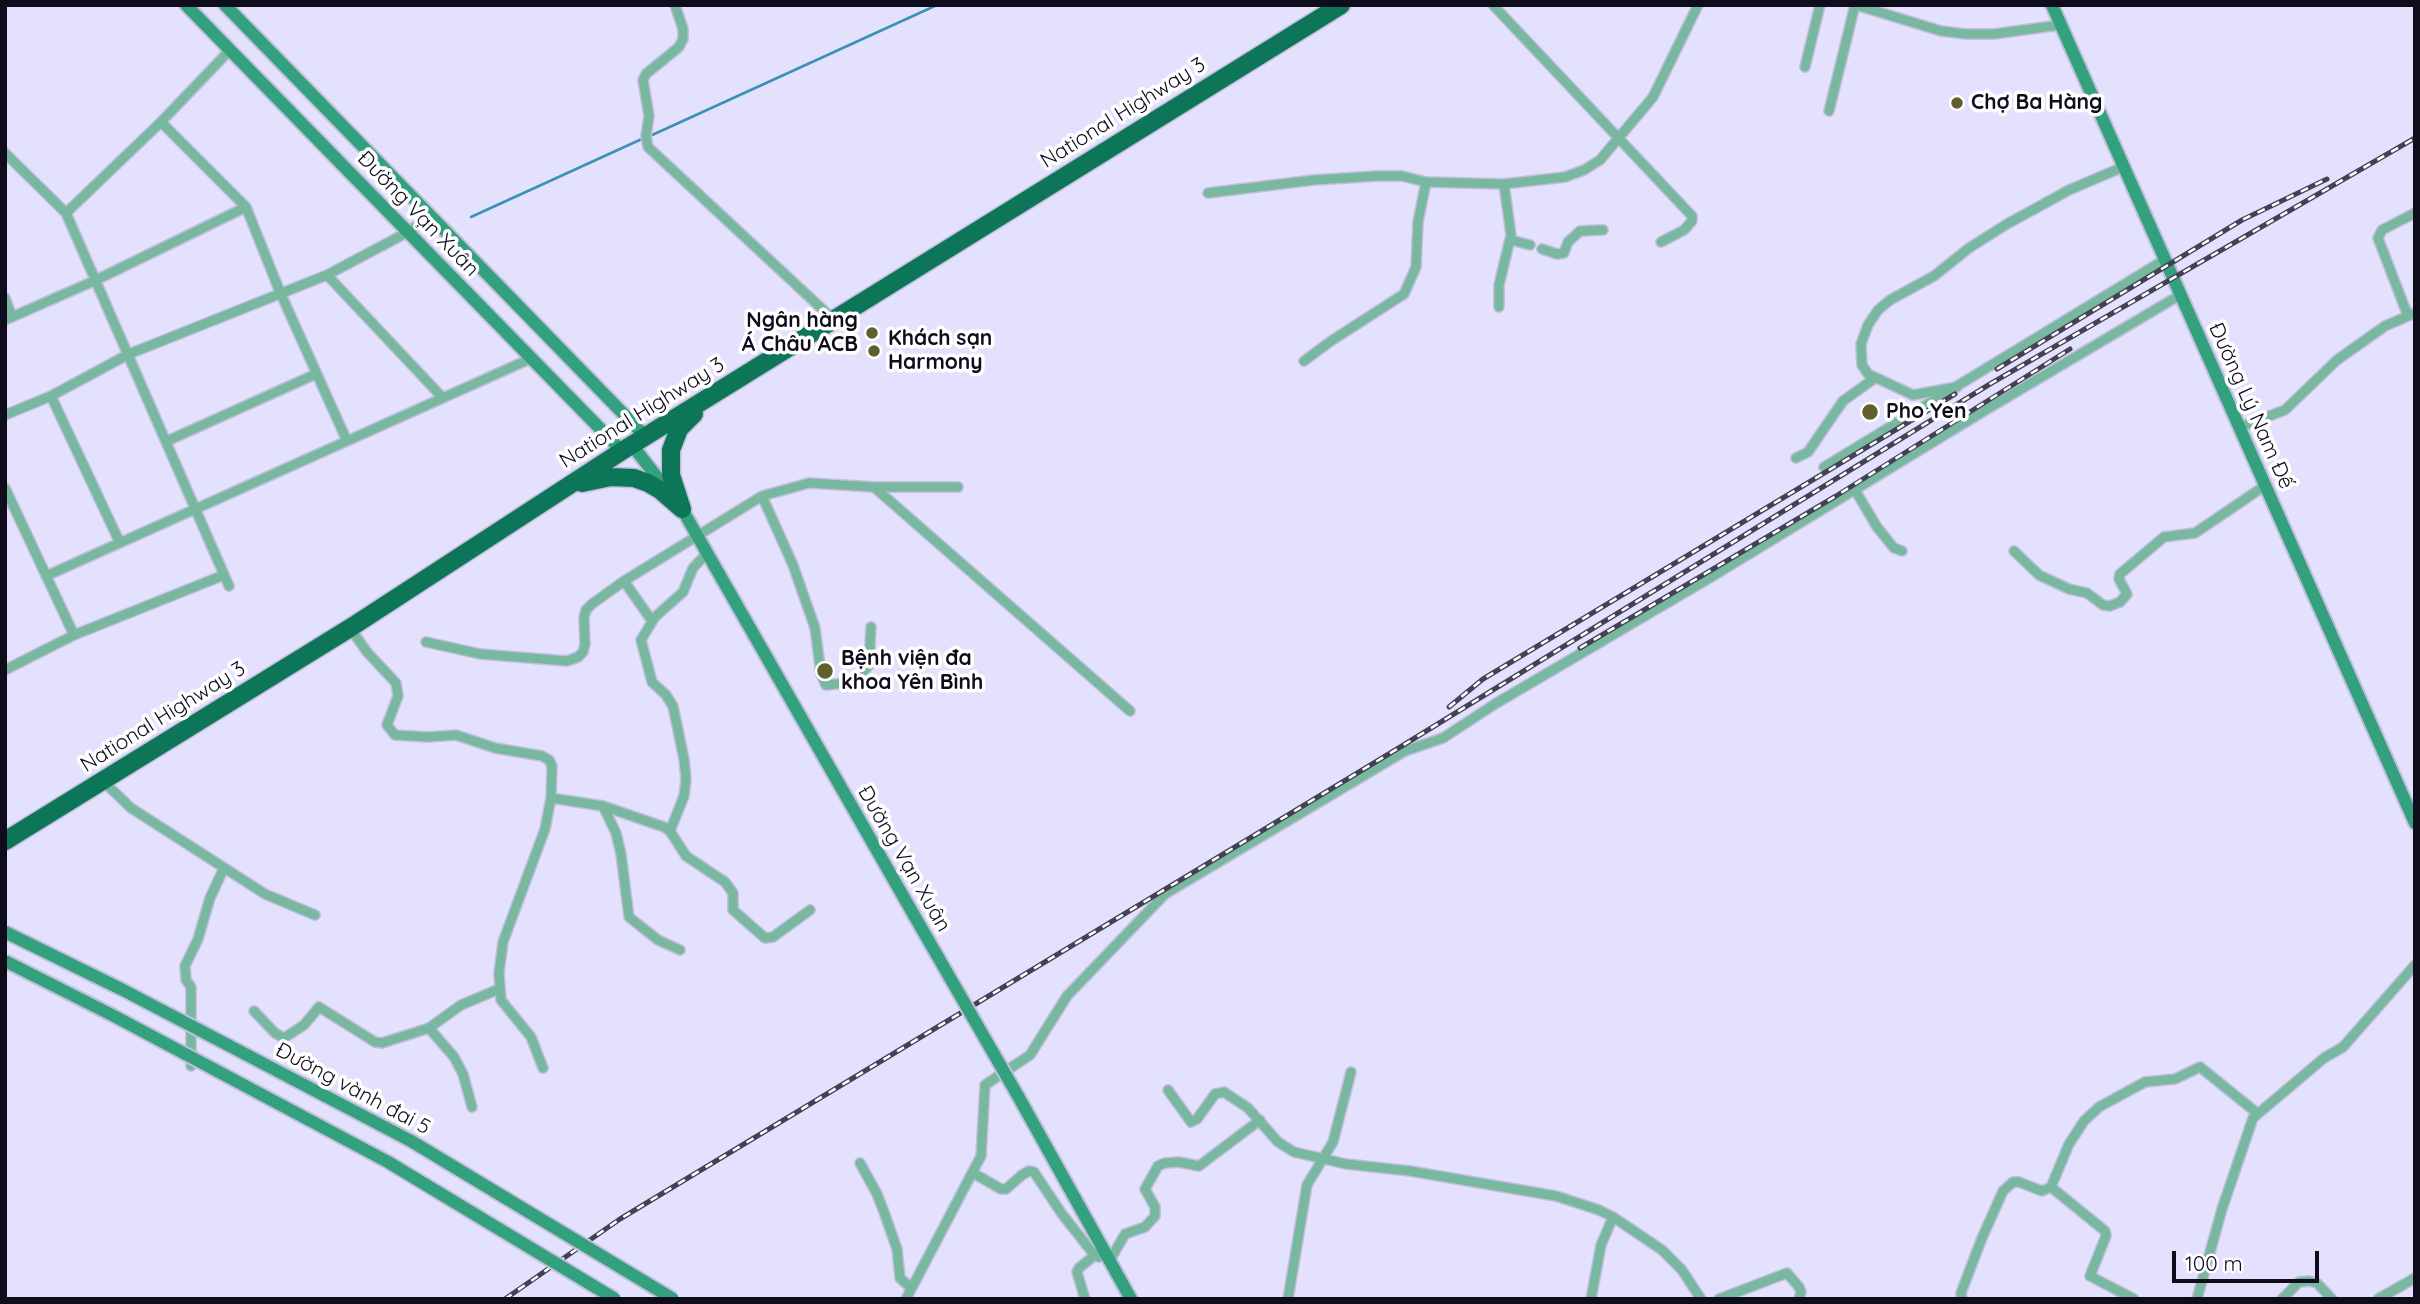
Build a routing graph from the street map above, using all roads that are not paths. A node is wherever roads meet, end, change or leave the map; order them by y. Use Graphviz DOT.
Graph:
graph roads {
  1 [pos="186,5"];
  2 [pos="225,5"];
  3 [pos="675,5"];
  4 [pos="1341,5"];
  5 [pos="1493,5"];
  6 [pos="1698,5"];
  7 [pos="1819,5"];
  8 [pos="1856,5"];
  9 [pos="2052,5"];
  10 [pos="2060,24"];
  11 [pos="230,50"];
  12 [pos="1805,67"];
  13 [pos="1829,111"];
  14 [pos="161,122"];
  15 [pos="1619,140"];
  16 [pos="5,153"];
  17 [pos="2123,167"];
  18 [pos="1426,182"];
  19 [pos="1504,184"];
  20 [pos="1208,193"];
  21 [pos="246,208"];
  22 [pos="66,213"];
  23 [pos="2415,213"];
  24 [pos="430,216"];
  25 [pos="1603,230"];
  26 [pos="408,232"];
  27 [pos="1511,240"];
  28 [pos="1661,242"];
  29 [pos="1530,245"];
  30 [pos="1542,249"];
  31 [pos="2164,260"];
  32 [pos="327,275"];
  33 [pos="94,282"];
  34 [pos="279,292"];
  35 [pos="2179,295"];
  36 [pos="5,298"];
  37 [pos="1499,307"];
  38 [pos="2411,314"];
  39 [pos="9,319"];
  40 [pos="834,320"];
  41 [pos="129,354"];
  42 [pos="532,358"];
  43 [pos="1304,361"];
  44 [pos="316,374"];
  45 [pos="1875,378"];
  46 [pos="1957,387"];
  47 [pos="722,390"];
  48 [pos="51,396"];
  49 [pos="442,397"];
  50 [pos="5,415"];
  51 [pos="2240,428"];
  52 [pos="167,441"];
  53 [pos="347,441"];
  54 [pos="633,444"];
  55 [pos="1796,458"];
  56 [pos="1824,467"];
  57 [pos="2266,485"];
  58 [pos="874,487"];
  59 [pos="958,487"];
  60 [pos="5,488"];
  61 [pos="565,488"];
  62 [pos="1855,490"];
  63 [pos="762,496"];
  64 [pos="195,508"];
  65 [pos="682,509"];
  66 [pos="697,535"];
  67 [pos="120,543"];
  68 [pos="1902,551"];
  69 [pos="2014,551"];
  70 [pos="707,553"];
  71 [pos="224,575"];
  72 [pos="46,576"];
  73 [pos="624,581"];
  74 [pos="229,586"];
  75 [pos="652,621"];
  76 [pos="349,628"];
  77 [pos="871,628"];
  78 [pos="74,635"];
  79 [pos="426,642"];
  80 [pos="5,670"];
  81 [pos="1130,711"];
  82 [pos="103,780"];
  83 [pos="551,798"];
  84 [pos="603,806"];
  85 [pos="2415,823"];
  86 [pos="670,831"];
  87 [pos="5,841"];
  88 [pos="224,868"];
  89 [pos="810,911"];
  90 [pos="315,915"];
  91 [pos="5,932"];
  92 [pos="680,950"];
  93 [pos="5,961"];
  94 [pos="2415,965"];
  95 [pos="499,989"];
  96 [pos="254,1011"];
  97 [pos="429,1028"];
  98 [pos="191,1066"];
  99 [pos="543,1068"];
  100 [pos="1351,1072"];
  101 [pos="1168,1090"];
  102 [pos="472,1107"];
  103 [pos="2257,1113"];
  104 [pos="1259,1120"];
  105 [pos="1322,1159"];
  106 [pos="860,1163"];
  107 [pos="973,1173"];
  108 [pos="2051,1187"];
  109 [pos="1613,1217"];
  110 [pos="1102,1257"];
  111 [pos="2415,1278"];
  112 [pos="911,1288"];
  113 [pos="615,1299"];
  114 [pos="673,1299"];
  115 [pos="906,1299"];
  116 [pos="1085,1299"];
  117 [pos="1131,1299"];
  118 [pos="1289,1299"];
  119 [pos="1591,1299"];
  120 [pos="1701,1299"];
  121 [pos="1720,1299"];
  122 [pos="1799,1299"];
  123 [pos="1962,1299"];
  124 [pos="2134,1299"];
  125 [pos="2197,1299"];
  126 [pos="2282,1299"];
  127 [pos="2332,1299"];
  128 [pos="2378,1299"];
  1 -- 11 [label="main road, Đường Vạn Xuân"];
  2 -- 24 [label="main road, Đường Vạn Xuân"];
  3 -- 40 [label="street"];
  4 -- 40 [label="highway, National Highway 3"];
  5 -- 15 [label="street"];
  6 -- 15 [label="street"];
  7 -- 12 [label="street"];
  8 -- 10 [label="street"];
  8 -- 13 [label="street"];
  9 -- 10 [label="main road, Đường Lý Nam Đế"];
  10 -- 17 [label="main road, Đường Lý Nam Đế"];
  11 -- 14 [label="street"];
  11 -- 26 [label="main road, Đường Vạn Xuân"];
  14 -- 21 [label="street"];
  14 -- 22 [label="street"];
  15 -- 19 [label="street"];
  15 -- 28 [label="street"];
  16 -- 22 [label="street"];
  17 -- 31 [label="main road, Đường Lý Nam Đế"];
  17 -- 45 [label="street"];
  18 -- 19 [label="street"];
  18 -- 20 [label="street"];
  18 -- 43 [label="street"];
  19 -- 27 [label="street"];
  21 -- 33 [label="street"];
  21 -- 34 [label="street"];
  22 -- 33 [label="street"];
  23 -- 38 [label="street"];
  24 -- 26 [label="street"];
  24 -- 54 [label="main road, Đường Vạn Xuân"];
  25 -- 30 [label="street"];
  26 -- 32 [label="street"];
  26 -- 42 [label="main road, Đường Vạn Xuân"];
  27 -- 29 [label="street"];
  27 -- 37 [label="street"];
  31 -- 35 [label="main road, Đường Lý Nam Đế"];
  31 -- 46 [label="street"];
  32 -- 34 [label="street"];
  32 -- 49 [label="street"];
  33 -- 39 [label="street"];
  33 -- 41 [label="street"];
  34 -- 41 [label="street"];
  34 -- 44 [label="street"];
  35 -- 51 [label="main road, Đường Lý Nam Đế"];
  35 -- 62 [label="street"];
  36 -- 39 [label="street"];
  38 -- 51 [label="street"];
  40 -- 47 [label="highway, National Highway 3"];
  41 -- 48 [label="street"];
  41 -- 52 [label="street"];
  42 -- 49 [label="street"];
  42 -- 54 [label="main road, Đường Vạn Xuân"];
  44 -- 52 [label="street"];
  44 -- 53 [label="street"];
  45 -- 46 [label="street"];
  45 -- 55 [label="street"];
  46 -- 56 [label="street"];
  47 -- 54 [label="highway, National Highway 3"];
  47 -- 65 [label="highway"];
  48 -- 50 [label="street"];
  48 -- 67 [label="street"];
  49 -- 53 [label="street"];
  51 -- 57 [label="main road, Đường Lý Nam Đế"];
  52 -- 64 [label="street"];
  53 -- 64 [label="street"];
  54 -- 61 [label="highway, National Highway 3"];
  54 -- 65 [label="main road, Đường Vạn Xuân"];
  57 -- 69 [label="street"];
  57 -- 85 [label="main road, Đường Lý Nam Đế"];
  58 -- 59 [label="street"];
  58 -- 63 [label="street"];
  58 -- 81 [label="street"];
  60 -- 72 [label="street"];
  61 -- 65 [label="highway"];
  61 -- 76 [label="highway, National Highway 3"];
  62 -- 68 [label="street"];
  62 -- 107 [label="street"];
  63 -- 66 [label="street"];
  63 -- 77 [label="street"];
  64 -- 67 [label="street"];
  64 -- 71 [label="street"];
  65 -- 66 [label="main road, Đường Vạn Xuân"];
  66 -- 70 [label="main road, Đường Vạn Xuân"];
  66 -- 73 [label="street"];
  67 -- 72 [label="street"];
  70 -- 75 [label="street"];
  70 -- 110 [label="main road, Đường Vạn Xuân, bridge"];
  71 -- 74 [label="street"];
  71 -- 78 [label="street"];
  72 -- 78 [label="street"];
  73 -- 75 [label="street"];
  73 -- 79 [label="street"];
  75 -- 86 [label="street"];
  76 -- 82 [label="highway, National Highway 3"];
  76 -- 83 [label="street"];
  78 -- 80 [label="street"];
  82 -- 87 [label="highway, National Highway 3"];
  82 -- 88 [label="street"];
  83 -- 84 [label="street"];
  83 -- 95 [label="street"];
  84 -- 86 [label="street"];
  84 -- 92 [label="street"];
  86 -- 89 [label="street"];
  88 -- 90 [label="street"];
  88 -- 98 [label="street"];
  91 -- 114 [label="main road, Đường vành đai 5, bridge"];
  93 -- 113 [label="main road, bridge"];
  94 -- 103 [label="street"];
  95 -- 97 [label="street"];
  95 -- 99 [label="street"];
  96 -- 97 [label="street"];
  97 -- 102 [label="street"];
  100 -- 105 [label="street"];
  101 -- 104 [label="street"];
  103 -- 108 [label="street"];
  103 -- 125 [label="street"];
  104 -- 105 [label="street"];
  104 -- 110 [label="street"];
  105 -- 109 [label="street"];
  105 -- 118 [label="street"];
  106 -- 112 [label="street"];
  107 -- 110 [label="street"];
  107 -- 112 [label="street"];
  108 -- 123 [label="street"];
  108 -- 124 [label="street"];
  109 -- 119 [label="street"];
  109 -- 120 [label="street"];
  110 -- 116 [label="street"];
  110 -- 117 [label="main road, Đường Vạn Xuân"];
  111 -- 128 [label="street"];
  112 -- 115 [label="street"];
  121 -- 122 [label="street"];
  126 -- 127 [label="street"];
}
